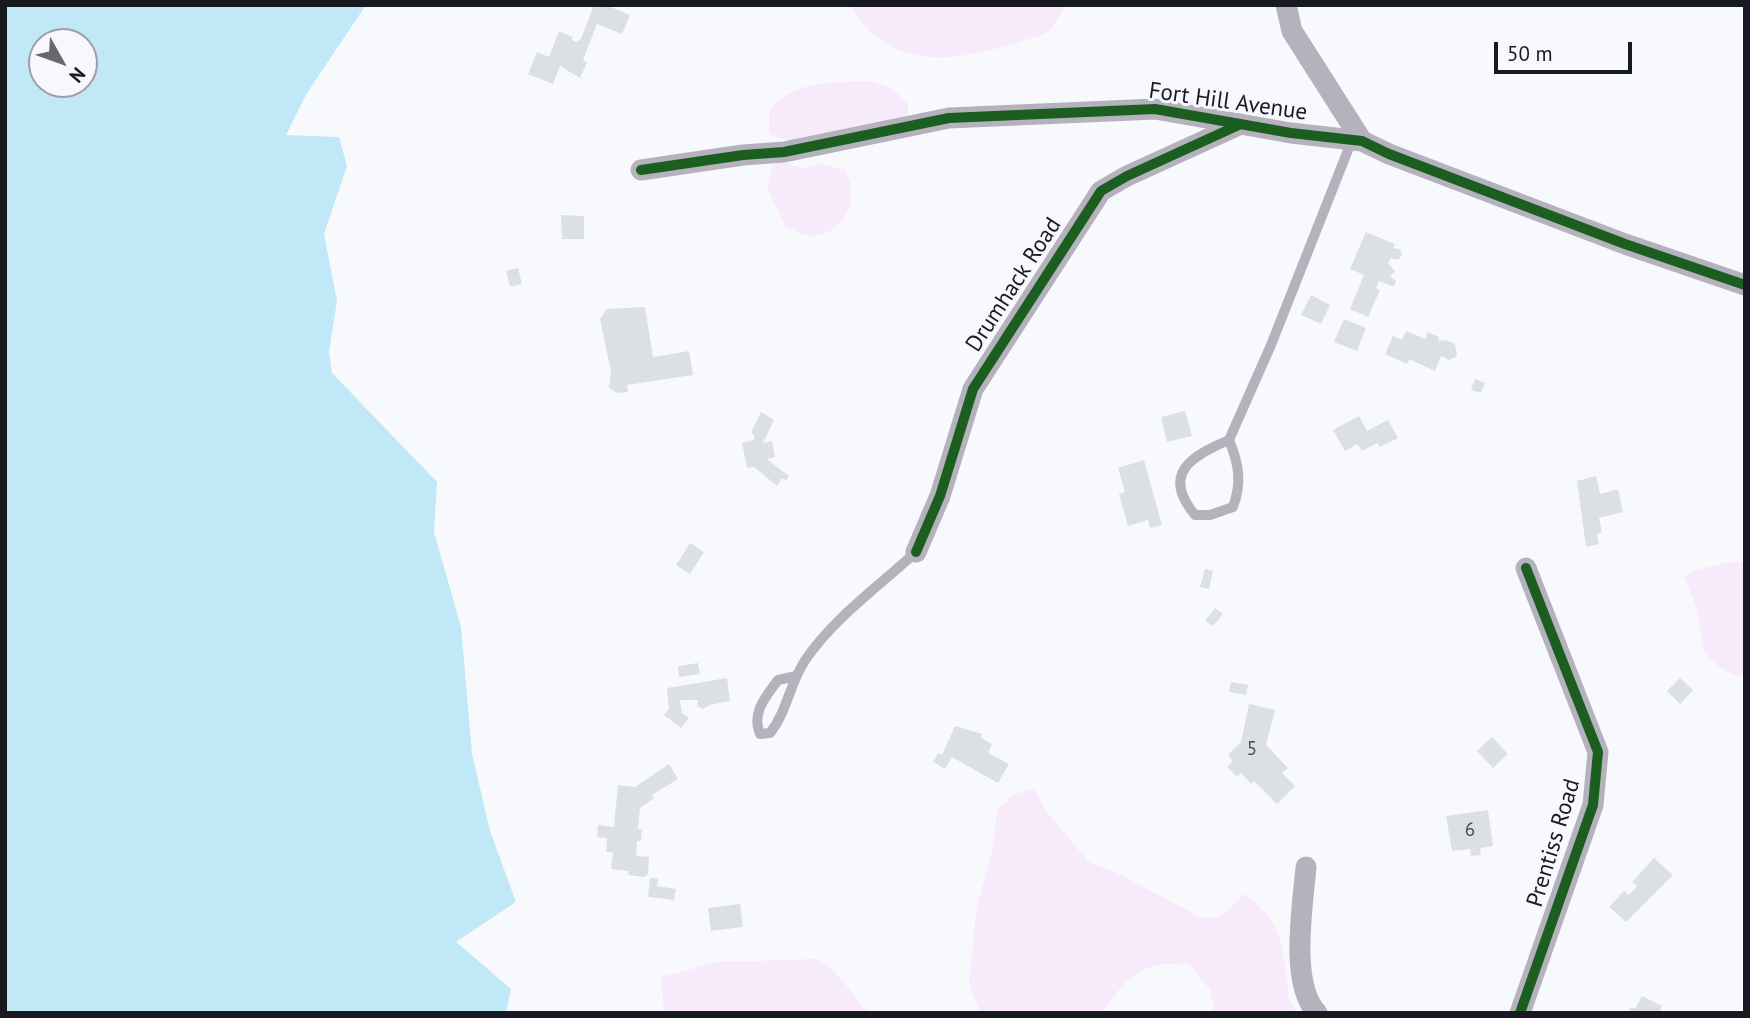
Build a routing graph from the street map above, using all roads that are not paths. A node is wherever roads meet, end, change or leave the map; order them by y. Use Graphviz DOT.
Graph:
graph roads {
  1 [pos="1286,5"];
  2 [pos="1241,124"];
  3 [pos="1357,140"];
  4 [pos="641,170"];
  5 [pos="1745,285"];
  6 [pos="1229,440"];
  7 [pos="916,552"];
  8 [pos="1525,568"];
  9 [pos="796,676"];
  10 [pos="1306,867"];
  11 [pos="1317,1013"];
  12 [pos="1520,1013"];
  1 -- 3 [label="street"];
  2 -- 3 [label="street, Fort Hill Avenue"];
  2 -- 4 [label="street, Fort Hill Avenue"];
  2 -- 7 [label="street, Drumhack Road"];
  3 -- 5 [label="street, Fort Hill Avenue"];
  3 -- 6 [label="lane"];
  6 -- 6 [label="lane"];
  7 -- 9 [label="lane"];
  8 -- 12 [label="street, Prentiss Road"];
  9 -- 9 [label="lane"];
  10 -- 11 [label="street"];
}
